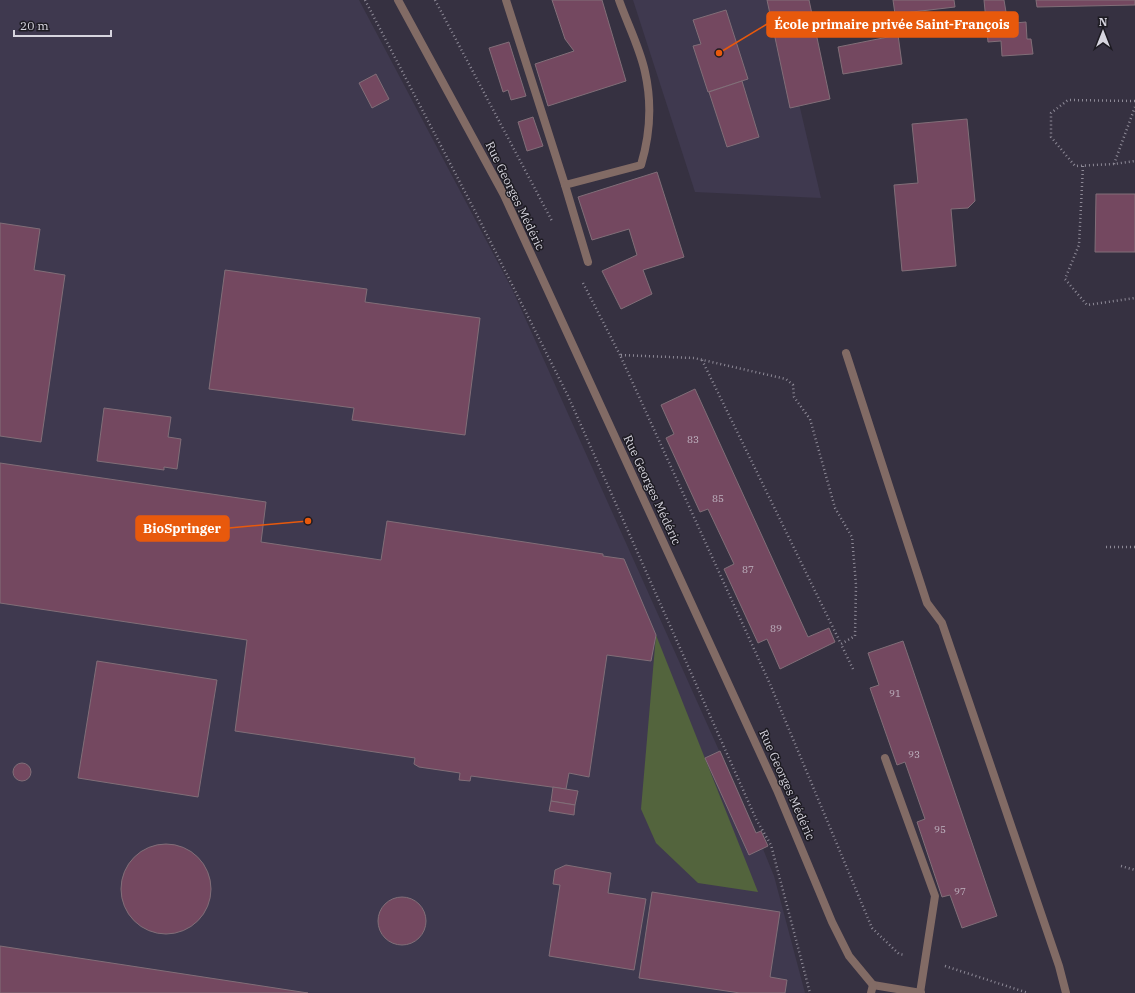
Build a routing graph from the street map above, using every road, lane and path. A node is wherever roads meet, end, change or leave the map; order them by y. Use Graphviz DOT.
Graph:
graph roads {
  1 [pos="365,0"];
  2 [pos="398,0"];
  3 [pos="436,0"];
  4 [pos="506,0"];
  5 [pos="619,0"];
  6 [pos="1135,102"];
  7 [pos="1135,107"];
  8 [pos="1135,161"];
  9 [pos="1114,164"];
  10 [pos="1083,166"];
  11 [pos="565,185"];
  12 [pos="555,228"];
  13 [pos="588,262"];
  14 [pos="580,278"];
  15 [pos="1135,298"];
  16 [pos="846,353"];
  17 [pos="620,355"];
  18 [pos="702,360"];
  19 [pos="1106,546"];
  20 [pos="1135,547"];
  21 [pos="841,644"];
  22 [pos="853,669"];
  23 [pos="885,758"];
  24 [pos="1121,866"];
  25 [pos="1135,870"];
  26 [pos="863,909"];
  27 [pos="956,969"];
  28 [pos="872,989"];
  29 [pos="810,993"];
  30 [pos="921,993"];
  31 [pos="1028,993"];
  32 [pos="1066,993"];
  1 -- 29 [label="path"];
  2 -- 28 [label="street, Rue Georges Médéric"];
  3 -- 12 [label="path"];
  4 -- 11 [label="street"];
  5 -- 11 [label="street"];
  6 -- 10 [label="path"];
  7 -- 9 [label="path"];
  8 -- 9 [label="path"];
  9 -- 10 [label="path"];
  10 -- 15 [label="path"];
  11 -- 13 [label="street"];
  14 -- 17 [label="path"];
  16 -- 32 [label="street"];
  17 -- 18 [label="path"];
  17 -- 26 [label="path"];
  18 -- 21 [label="path"];
  18 -- 21 [label="path"];
  19 -- 20 [label="path"];
  21 -- 22 [label="path"];
  23 -- 30 [label="street"];
  24 -- 25 [label="path"];
  27 -- 31 [label="path"];
  28 -- 30 [label="street"];
}
